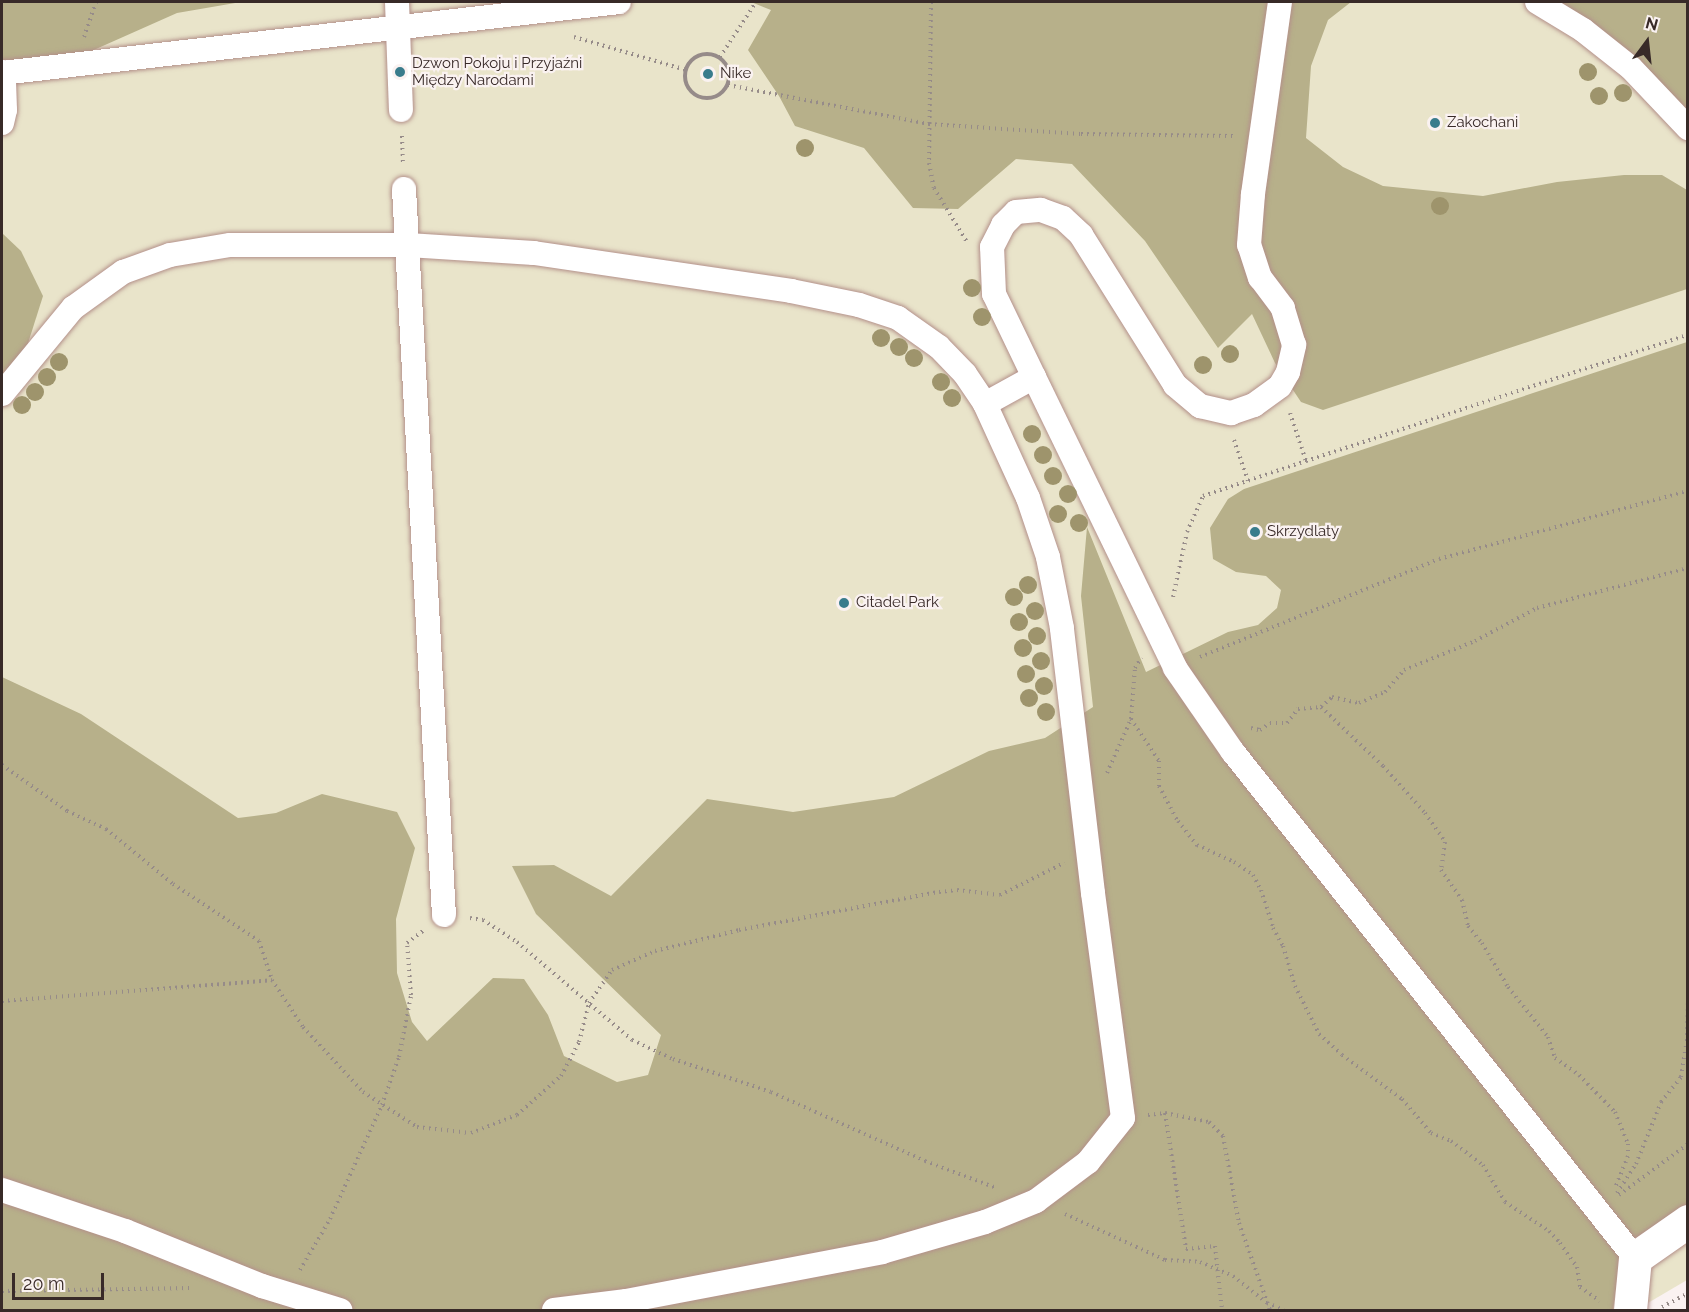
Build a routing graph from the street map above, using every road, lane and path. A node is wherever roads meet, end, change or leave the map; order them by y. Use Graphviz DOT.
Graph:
graph roads {
  1 [pos="96,2"];
  2 [pos="397,2"];
  3 [pos="620,2"];
  4 [pos="756,2"];
  5 [pos="931,2"];
  6 [pos="1280,2"];
  7 [pos="1537,2"];
  8 [pos="398,27"];
  9 [pos="566,34"];
  10 [pos="720,57"];
  11 [pos="82,63"];
  12 [pos="686,70"];
  13 [pos="3,73"];
  14 [pos="728,85"];
  15 [pos="401,110"];
  16 [pos="2,123"];
  17 [pos="929,124"];
  18 [pos="1688,128"];
  19 [pos="1261,137"];
  20 [pos="404,189"];
  21 [pos="964,238"];
  22 [pos="408,245"];
  23 [pos="1688,335"];
  24 [pos="1034,377"];
  25 [pos="1280,386"];
  26 [pos="2,394"];
  27 [pos="985,404"];
  28 [pos="1224,411"];
  29 [pos="1306,461"];
  30 [pos="1248,481"];
  31 [pos="1688,491"];
  32 [pos="1688,568"];
  33 [pos="1164,645"];
  34 [pos="1175,668"];
  35 [pos="1321,707"];
  36 [pos="1204,710"];
  37 [pos="1131,719"];
  38 [pos="2,765"];
  39 [pos="1105,781"];
  40 [pos="1086,835"];
  41 [pos="444,915"];
  42 [pos="272,980"];
  43 [pos="1688,999"];
  44 [pos="2,1001"];
  45 [pos="589,1003"];
  46 [pos="382,1105"];
  47 [pos="1165,1113"];
  48 [pos="1168,1137"];
  49 [pos="1688,1144"];
  50 [pos="2,1190"];
  51 [pos="1614,1198"];
  52 [pos="1036,1201"];
  53 [pos="1688,1221"];
  54 [pos="1635,1258"];
  55 [pos="1218,1271"];
  56 [pos="191,1288"];
  57 [pos="2,1292"];
  58 [pos="1688,1293"];
  59 [pos="286,1294"];
  60 [pos="1267,1303"];
  61 [pos="1618,1309"];
  62 [pos="340,1311"];
  63 [pos="554,1311"];
  64 [pos="1222,1311"];
  65 [pos="1270,1311"];
  66 [pos="1284,1311"];
  67 [pos="1656,1311"];
  1 -- 11 [label="path"];
  2 -- 8 [label="street"];
  3 -- 8 [label="street"];
  4 -- 10 [label="path"];
  5 -- 17 [label="path"];
  6 -- 19 [label="street"];
  7 -- 18 [label="street"];
  8 -- 11 [label="street"];
  8 -- 15 [label="street"];
  9 -- 12 [label="path"];
  10 -- 12 [label="path"];
  10 -- 14 [label="path"];
  11 -- 13 [label="street"];
  12 -- 14 [label="path"];
  13 -- 16 [label="street"];
  14 -- 17 [label="path"];
  15 -- 20 [label="path"];
  17 -- 19 [label="path"];
  17 -- 21 [label="path"];
  19 -- 25 [label="street"];
  20 -- 22 [label="street"];
  22 -- 26 [label="street"];
  22 -- 27 [label="street"];
  22 -- 41 [label="street"];
  23 -- 29 [label="path"];
  24 -- 27 [label="street"];
  24 -- 28 [label="street"];
  24 -- 33 [label="street"];
  25 -- 28 [label="street"];
  25 -- 29 [label="path"];
  27 -- 40 [label="street"];
  28 -- 30 [label="path"];
  29 -- 30 [label="path"];
  30 -- 33 [label="path"];
  31 -- 34 [label="path"];
  32 -- 35 [label="path"];
  33 -- 34 [label="street"];
  33 -- 37 [label="path"];
  34 -- 36 [label="street"];
  35 -- 36 [label="path"];
  35 -- 51 [label="path"];
  36 -- 54 [label="street"];
  37 -- 39 [label="path"];
  37 -- 61 [label="path"];
  38 -- 42 [label="path"];
  40 -- 45 [label="path"];
  40 -- 52 [label="street"];
  41 -- 45 [label="path"];
  41 -- 46 [label="path"];
  42 -- 44 [label="path"];
  42 -- 46 [label="path"];
  43 -- 51 [label="path"];
  45 -- 46 [label="path"];
  45 -- 52 [label="path"];
  46 -- 59 [label="path"];
  47 -- 60 [label="path"];
  48 -- 55 [label="path"];
  49 -- 51 [label="path"];
  50 -- 59 [label="street"];
  52 -- 55 [label="path"];
  52 -- 63 [label="street"];
  53 -- 54 [label="street"];
  54 -- 61 [label="street"];
  55 -- 60 [label="path"];
  55 -- 64 [label="path"];
  56 -- 57 [label="path"];
  58 -- 67 [label="path"];
  59 -- 62 [label="street"];
  60 -- 65 [label="path"];
  60 -- 66 [label="path"];
}
